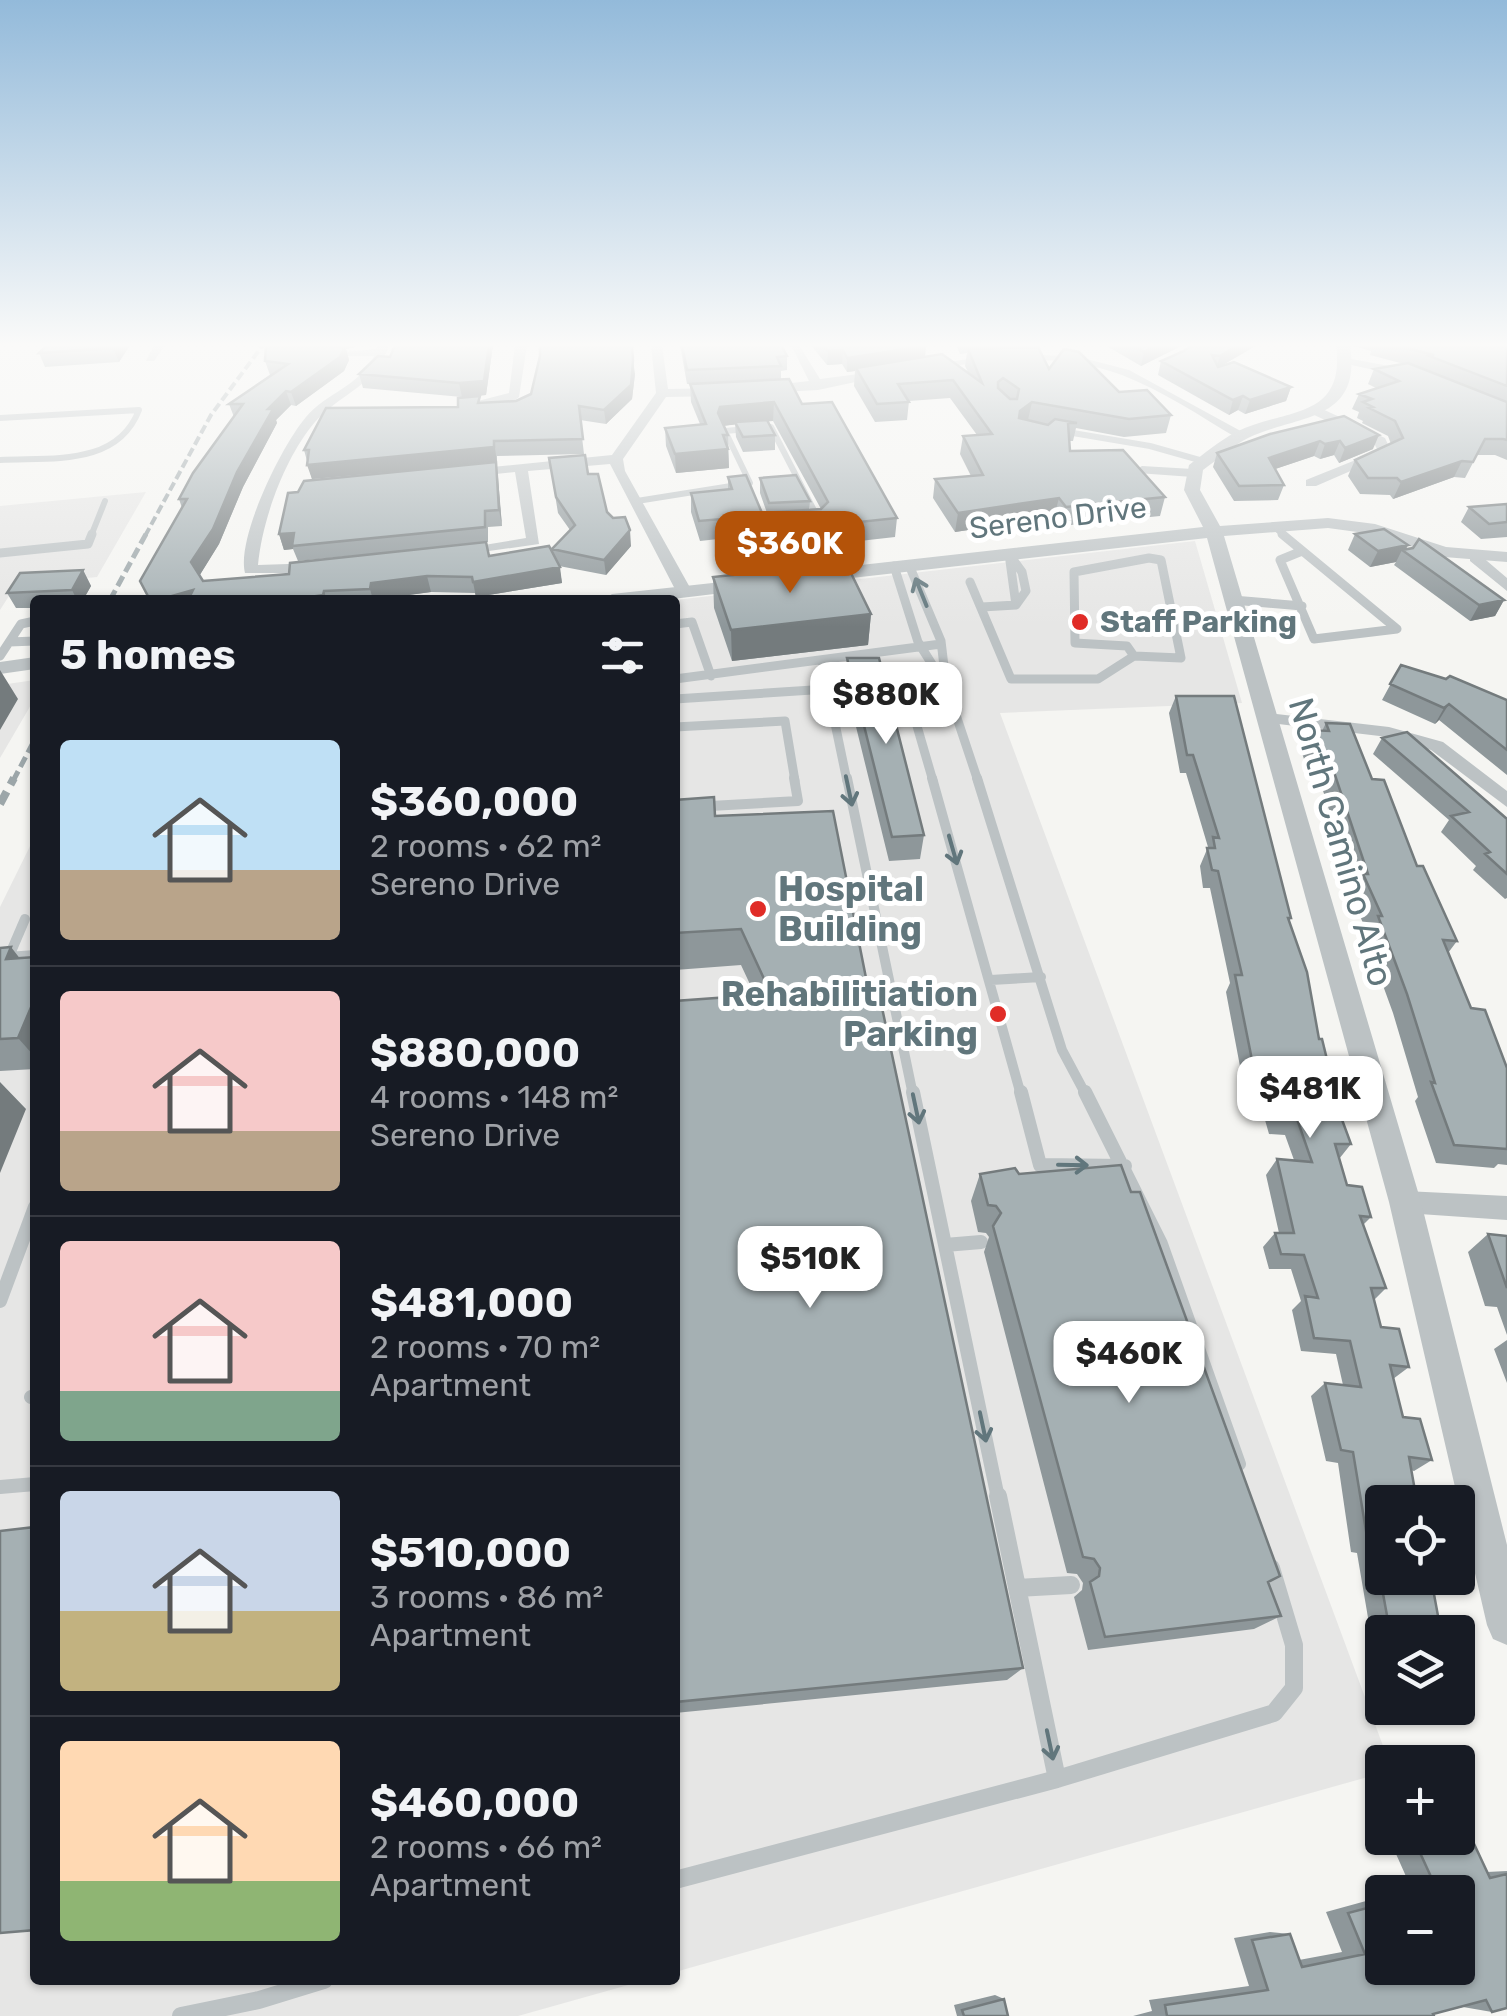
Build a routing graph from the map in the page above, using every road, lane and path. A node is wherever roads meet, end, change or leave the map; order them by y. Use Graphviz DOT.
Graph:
graph roads {
  1 [pos="123,439"];
  2 [pos="297,439"];
  3 [pos="630,439"];
  4 [pos="729,439"];
  5 [pos="777,439"];
  6 [pos="1101,439"];
  7 [pos="1236,439"];
  8 [pos="1376,439"];
  9 [pos="616,459"];
  10 [pos="0,460"];
  11 [pos="1198,467"];
  12 [pos="520,468"];
  13 [pos="1142,470"];
  14 [pos="445,475"];
  15 [pos="798,478"];
  16 [pos="782,480"];
  17 [pos="766,482"];
  18 [pos="750,483"];
  19 [pos="1311,483"];
  20 [pos="293,490"];
  21 [pos="274,491"];
  22 [pos="754,498"];
  23 [pos="104,501"];
  24 [pos="637,501"];
  25 [pos="801,523"];
  26 [pos="1273,526"];
  27 [pos="1214,531"];
  28 [pos="1302,551"];
  29 [pos="0,552"];
  30 [pos="451,554"];
  31 [pos="1010,554"];
  32 [pos="1507,557"];
  33 [pos="1474,558"];
  34 [pos="335,566"];
  35 [pos="902,566"];
  36 [pos="799,578"];
  37 [pos="970,582"];
  38 [pos="761,583"];
  39 [pos="1507,586"];
  40 [pos="685,593"];
  41 [pos="664,595"];
  42 [pos="1232,600"];
  43 [pos="1302,606"];
  44 [pos="982,607"];
  45 [pos="30,622"];
  46 [pos="680,623"];
  47 [pos="30,641"];
  48 [pos="9,642"];
  49 [pos="942,644"];
  50 [pos="921,647"];
  51 [pos="0,656"];
  52 [pos="1134,656"];
  53 [pos="822,661"];
  54 [pos="30,664"];
  55 [pos="0,668"];
  56 [pos="710,676"];
  57 [pos="680,679"];
  58 [pos="828,689"];
  59 [pos="948,690"];
  60 [pos="680,699"];
  61 [pos="1267,718"];
  62 [pos="680,728"];
  63 [pos="1507,801"];
  64 [pos="680,808"];
  65 [pos="25,919"];
  66 [pos="30,956"];
  67 [pos="8,958"];
  68 [pos="19,971"];
  69 [pos="1041,977"];
  70 [pos="991,980"];
  71 [pos="1124,1166"];
  72 [pos="1405,1202"];
  73 [pos="1507,1208"];
  74 [pos="30,1220"];
  75 [pos="981,1242"];
  76 [pos="945,1245"];
  77 [pos="0,1301"];
  78 [pos="30,1484"];
  79 [pos="1245,1484"];
  80 [pos="0,1487"];
  81 [pos="1267,1556"];
  82 [pos="1070,1585"];
  83 [pos="1017,1588"];
  84 [pos="1507,1625"];
  85 [pos="1057,1779"];
  86 [pos="680,1879"];
  87 [pos="308,1985"];
  88 [pos="182,2016"];
  1 -- 10 [label="lane"];
  2 -- 21 [label="street"];
  3 -- 9 [label="street"];
  4 -- 18 [label="lane"];
  5 -- 15 [label="lane"];
  6 -- 11 [label="lane"];
  7 -- 11 [label="street"];
  8 -- 19 [label="street"];
  9 -- 12 [label="street"];
  9 -- 24 [label="street"];
  11 -- 13 [label="street"];
  11 -- 27 [label="street, North Camino Alto"];
  12 -- 14 [label="street"];
  12 -- 30 [label="street"];
  15 -- 16 [label="lane"];
  15 -- 25 [label="lane"];
  17 -- 18 [label="lane"];
  18 -- 22 [label="lane"];
  18 -- 24 [label="lane"];
  20 -- 21 [label="street"];
  21 -- 34 [label="street"];
  23 -- 29 [label="lane"];
  24 -- 40 [label="street"];
  26 -- 27 [label="street, Sereno Drive"];
  26 -- 28 [label="lane"];
  26 -- 33 [label="street, Sereno Drive"];
  27 -- 31 [label="street, Sereno Drive"];
  27 -- 42 [label="street, North Camino Alto"];
  28 -- 43 [label="lane"];
  28 -- 43 [label="lane"];
  31 -- 35 [label="street, Sereno Drive"];
  31 -- 44 [label="lane"];
  32 -- 33 [label="street, Sereno Drive"];
  33 -- 39 [label="street"];
  35 -- 36 [label="street, Sereno Drive"];
  49 -- 35 [label="lane, one-way"];
  35 -- 50 [label="lane"];
  37 -- 44 [label="lane"];
  38 -- 40 [label="street"];
  40 -- 41 [label="street"];
  42 -- 43 [label="lane"];
  42 -- 61 [label="street, North Camino Alto"];
  44 -- 52 [label="lane"];
  45 -- 48 [label="lane"];
  46 -- 56 [label="lane"];
  47 -- 48 [label="lane"];
  48 -- 51 [label="lane"];
  49 -- 50 [label="lane"];
  49 -- 59 [label="lane"];
  50 -- 53 [label="lane"];
  50 -- 59 [label="lane"];
  52 -- 52 [label="lane"];
  53 -- 56 [label="lane"];
  53 -- 58 [label="lane"];
  54 -- 55 [label="street"];
  56 -- 57 [label="lane"];
  58 -- 60 [label="lane"];
  58 -- 76 [label="lane, one-way"];
  59 -- 69 [label="lane"];
  59 -- 70 [label="lane, one-way"];
  61 -- 63 [label="street"];
  61 -- 72 [label="street, North Camino Alto"];
  62 -- 64 [label="lane"];
  65 -- 67 [label="lane"];
  66 -- 67 [label="lane"];
  67 -- 68 [label="lane"];
  69 -- 70 [label="lane"];
  69 -- 71 [label="lane"];
  70 -- 71 [label="lane, one-way"];
  71 -- 79 [label="lane"];
  72 -- 73 [label="street"];
  72 -- 84 [label="street, North Camino Alto"];
  74 -- 77 [label="lane"];
  75 -- 76 [label="lane"];
  76 -- 83 [label="lane, one-way"];
  78 -- 80 [label="lane"];
  81 -- 85 [label="lane"];
  82 -- 83 [label="lane"];
  83 -- 85 [label="lane, one-way"];
  85 -- 86 [label="lane"];
  87 -- 88 [label="lane"];
}
